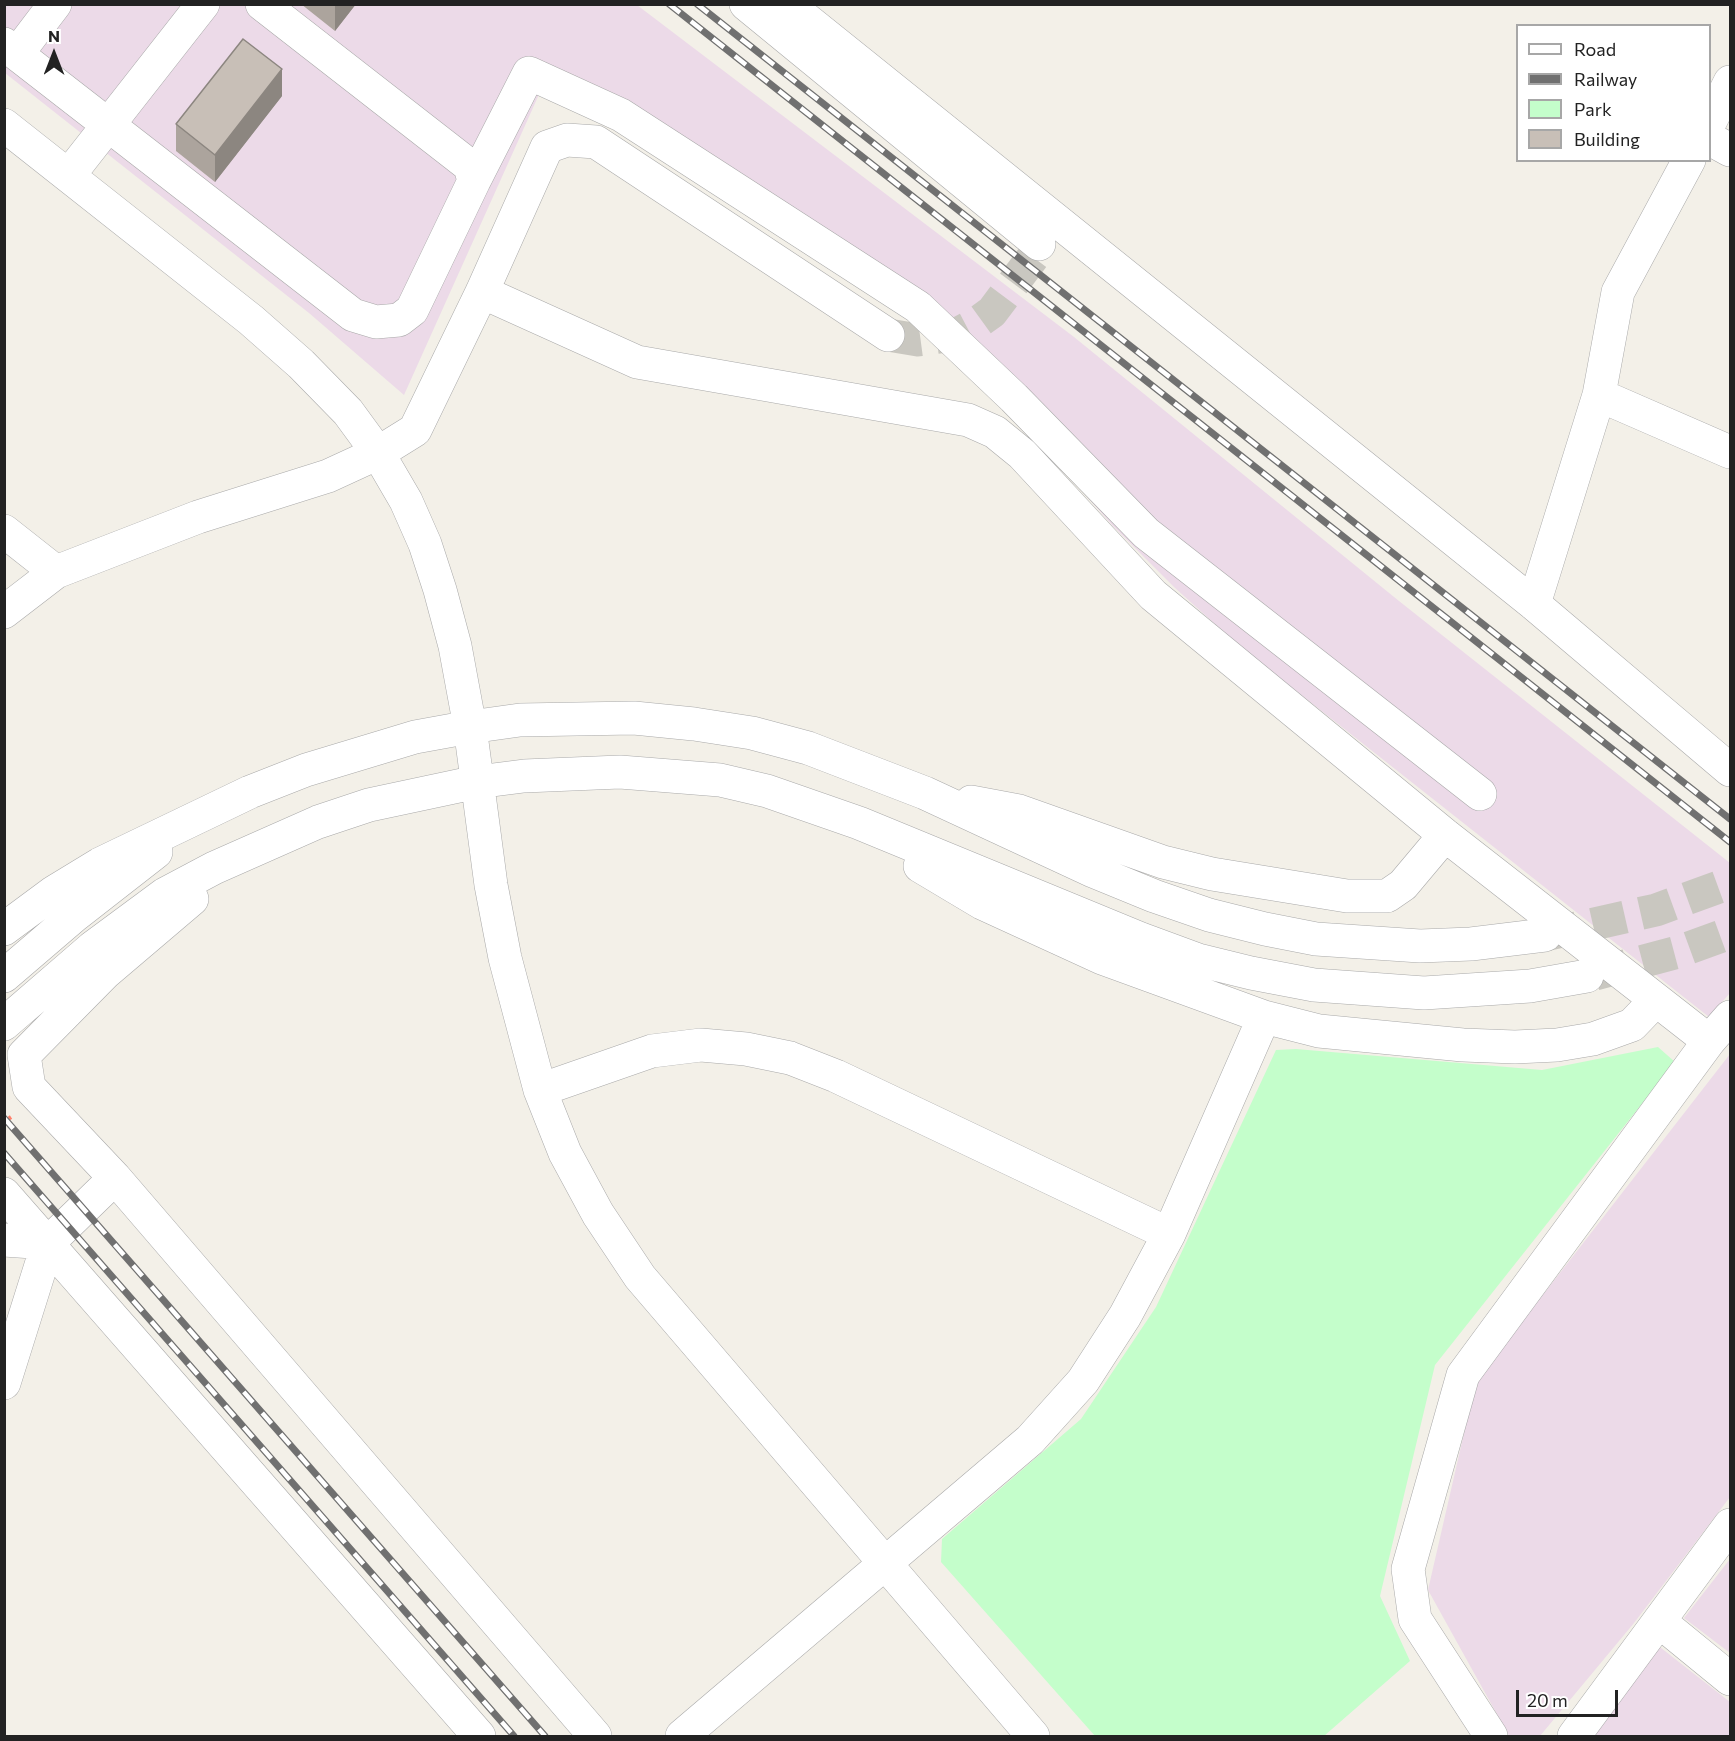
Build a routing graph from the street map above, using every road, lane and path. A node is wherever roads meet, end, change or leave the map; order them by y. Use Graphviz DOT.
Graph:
graph roads {
  1 [pos="56,4"];
  2 [pos="203,4"];
  3 [pos="262,4"];
  4 [pos="746,4"];
  5 [pos="787,4"];
  6 [pos="11,49"];
  7 [pos="1731,82"];
  8 [pos="1711,120"];
  9 [pos="4,125"];
  10 [pos="109,125"];
  11 [pos="1711,140"];
  12 [pos="1731,150"];
  13 [pos="1688,162"];
  14 [pos="69,175"];
  15 [pos="474,181"];
  16 [pos="1039,244"];
  17 [pos="482,292"];
  18 [pos="888,334"];
  19 [pos="1599,394"];
  20 [pos="1731,452"];
  21 [pos="378,453"];
  22 [pos="4,531"];
  23 [pos="56,572"];
  24 [pos="1534,604"];
  25 [pos="4,612"];
  26 [pos="470,727"];
  27 [pos="1731,770"];
  28 [pos="477,782"];
  29 [pos="925,793"];
  30 [pos="1480,794"];
  31 [pos="206,814"];
  32 [pos="859,823"];
  33 [pos="1445,835"];
  34 [pos="271,842"];
  35 [pos="4,929"];
  36 [pos="1545,935"];
  37 [pos="4,976"];
  38 [pos="1587,976"];
  39 [pos="1656,1000"];
  40 [pos="1264,1017"];
  41 [pos="1731,1017"];
  42 [pos="4,1024"];
  43 [pos="1709,1041"];
  44 [pos="14,1064"];
  45 [pos="540,1090"];
  46 [pos="115,1178"];
  47 [pos="4,1194"];
  48 [pos="1169,1234"];
  49 [pos="4,1240"];
  50 [pos="48,1243"];
  51 [pos="4,1383"];
  52 [pos="1731,1525"];
  53 [pos="884,1565"];
  54 [pos="1659,1621"];
  55 [pos="1731,1679"];
  56 [pos="479,1737"];
  57 [pos="596,1737"];
  58 [pos="682,1737"];
  59 [pos="1033,1737"];
  60 [pos="1491,1737"];
  61 [pos="1574,1737"];
  1 -- 6 [label="street"];
  2 -- 10 [label="street"];
  3 -- 15 [label="street"];
  4 -- 16 [label="street"];
  5 -- 24 [label="street"];
  6 -- 10 [label="street"];
  7 -- 8 [label="street"];
  9 -- 14 [label="street"];
  10 -- 14 [label="street"];
  10 -- 15 [label="street"];
  11 -- 12 [label="street"];
  13 -- 19 [label="street"];
  14 -- 21 [label="street"];
  15 -- 30 [label="street"];
  17 -- 18 [label="street"];
  17 -- 21 [label="street"];
  17 -- 33 [label="street"];
  19 -- 20 [label="street"];
  19 -- 24 [label="street"];
  21 -- 23 [label="street"];
  21 -- 26 [label="street"];
  22 -- 23 [label="street"];
  23 -- 25 [label="street"];
  24 -- 27 [label="street"];
  26 -- 28 [label="street"];
  26 -- 29 [label="street"];
  26 -- 31 [label="street"];
  28 -- 32 [label="street"];
  28 -- 34 [label="street"];
  28 -- 45 [label="street"];
  29 -- 33 [label="street"];
  29 -- 36 [label="street"];
  31 -- 35 [label="street"];
  31 -- 37 [label="street"];
  32 -- 38 [label="street"];
  32 -- 40 [label="street"];
  33 -- 39 [label="street"];
  34 -- 42 [label="street"];
  34 -- 44 [label="street"];
  39 -- 40 [label="street"];
  39 -- 43 [label="street"];
  40 -- 48 [label="street"];
  41 -- 43 [label="street"];
  43 -- 60 [label="street"];
  44 -- 46 [label="street"];
  45 -- 48 [label="street"];
  45 -- 53 [label="street"];
  46 -- 50 [label="street"];
  46 -- 57 [label="street"];
  47 -- 50 [label="street"];
  48 -- 53 [label="street"];
  49 -- 50 [label="street"];
  50 -- 51 [label="street"];
  50 -- 56 [label="street"];
  52 -- 54 [label="street"];
  53 -- 58 [label="street"];
  53 -- 59 [label="street"];
  54 -- 55 [label="street"];
  54 -- 61 [label="street"];
}
